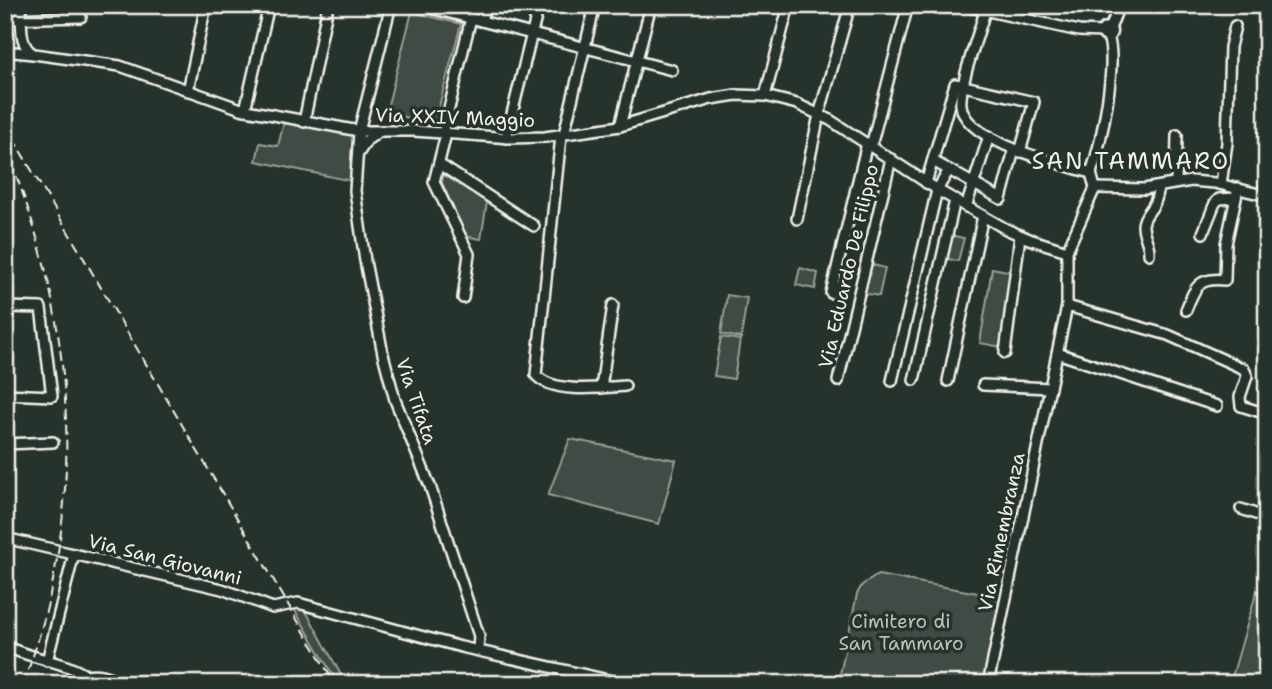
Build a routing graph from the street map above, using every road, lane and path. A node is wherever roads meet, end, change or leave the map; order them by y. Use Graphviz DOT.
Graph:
graph roads {
  1 [pos="21,5"];
  2 [pos="206,5"];
  3 [pos="269,5"];
  4 [pos="328,5"];
  5 [pos="391,5"];
  6 [pos="419,5"];
  7 [pos="485,5"];
  8 [pos="539,5"];
  9 [pos="595,5"];
  10 [pos="651,5"];
  11 [pos="789,5"];
  12 [pos="850,5"];
  13 [pos="908,5"];
  14 [pos="961,5"];
  15 [pos="430,7"];
  16 [pos="1116,8"];
  17 [pos="985,11"];
  18 [pos="80,17"];
  19 [pos="5,19"];
  20 [pos="22,19"];
  21 [pos="476,20"];
  22 [pos="1235,26"];
  23 [pos="1107,33"];
  24 [pos="532,34"];
  25 [pos="585,47"];
  26 [pos="5,51"];
  27 [pos="34,54"];
  28 [pos="636,60"];
  29 [pos="671,70"];
  30 [pos="964,86"];
  31 [pos="184,90"];
  32 [pos="765,96"];
  33 [pos="245,110"];
  34 [pos="819,115"];
  35 [pos="304,122"];
  36 [pos="620,126"];
  37 [pos="359,131"];
  38 [pos="380,131"];
  39 [pos="444,134"];
  40 [pos="562,135"];
  41 [pos="1177,135"];
  42 [pos="989,136"];
  43 [pos="506,138"];
  44 [pos="869,144"];
  45 [pos="1017,151"];
  46 [pos="357,156"];
  47 [pos="891,159"];
  48 [pos="933,161"];
  49 [pos="439,164"];
  50 [pos="949,170"];
  51 [pos="1091,173"];
  52 [pos="1267,176"];
  53 [pos="926,183"];
  54 [pos="1176,183"];
  55 [pos="974,184"];
  56 [pos="1221,184"];
  57 [pos="1159,187"];
  58 [pos="1095,188"];
  59 [pos="937,190"];
  60 [pos="1237,193"];
  61 [pos="1265,195"];
  62 [pos="955,200"];
  63 [pos="967,207"];
  64 [pos="983,216"];
  65 [pos="797,219"];
  66 [pos="534,226"];
  67 [pos="1203,233"];
  68 [pos="1020,236"];
  69 [pos="1067,251"];
  70 [pos="1149,254"];
  71 [pos="831,293"];
  72 [pos="463,298"];
  73 [pos="613,305"];
  74 [pos="1067,306"];
  75 [pos="5,307"];
  76 [pos="1186,310"];
  77 [pos="1005,353"];
  78 [pos="1057,353"];
  79 [pos="914,380"];
  80 [pos="838,381"];
  81 [pos="892,381"];
  82 [pos="948,381"];
  83 [pos="983,385"];
  84 [pos="625,386"];
  85 [pos="601,388"];
  86 [pos="1049,388"];
  87 [pos="5,394"];
  88 [pos="1216,406"];
  89 [pos="1267,414"];
  90 [pos="53,442"];
  91 [pos="5,444"];
  92 [pos="1241,509"];
  93 [pos="1267,518"];
  94 [pos="5,538"];
  95 [pos="74,554"];
  96 [pos="5,646"];
  97 [pos="478,650"];
  98 [pos="47,661"];
  99 [pos="82,680"];
  100 [pos="120,684"];
  101 [pos="626,684"];
  102 [pos="988,684"];
  1 -- 20 [label="street"];
  2 -- 31 [label="street"];
  3 -- 33 [label="street"];
  4 -- 35 [label="street"];
  5 -- 37 [label="street, Via Tifata"];
  6 -- 15 [label="street"];
  7 -- 21 [label="street"];
  8 -- 24 [label="street"];
  9 -- 25 [label="street"];
  10 -- 28 [label="street"];
  11 -- 32 [label="street"];
  12 -- 34 [label="street"];
  13 -- 44 [label="street"];
  14 -- 17 [label="street"];
  15 -- 21 [label="street"];
  16 -- 23 [label="street"];
  17 -- 23 [label="street"];
  17 -- 30 [label="street"];
  18 -- 20 [label="street"];
  19 -- 20 [label="street"];
  20 -- 27 [label="street"];
  21 -- 24 [label="street"];
  21 -- 39 [label="street"];
  22 -- 56 [label="street"];
  23 -- 51 [label="street"];
  24 -- 25 [label="street"];
  24 -- 43 [label="street"];
  25 -- 28 [label="street"];
  25 -- 40 [label="street"];
  26 -- 27 [label="street"];
  27 -- 31 [label="street, Via XXIV Maggio"];
  28 -- 29 [label="street"];
  28 -- 36 [label="street"];
  30 -- 42 [label="street"];
  30 -- 45 [label="street"];
  30 -- 48 [label="street"];
  31 -- 33 [label="street, Via XXIV Maggio"];
  32 -- 34 [label="street, Via XXIV Maggio"];
  32 -- 36 [label="street, Via XXIV Maggio"];
  33 -- 35 [label="street, Via XXIV Maggio"];
  34 -- 44 [label="street, Via XXIV Maggio"];
  34 -- 65 [label="street"];
  35 -- 37 [label="street, Via XXIV Maggio"];
  36 -- 40 [label="street, Via XXIV Maggio"];
  37 -- 38 [label="street, Via XXIV Maggio"];
  37 -- 46 [label="street, Via Tifata"];
  38 -- 39 [label="street, Via XXIV Maggio"];
  38 -- 46 [label="street"];
  39 -- 43 [label="street, Via XXIV Maggio"];
  39 -- 49 [label="street"];
  40 -- 43 [label="street, Via XXIV Maggio"];
  40 -- 85 [label="street"];
  41 -- 54 [label="street"];
  42 -- 45 [label="street"];
  42 -- 55 [label="street"];
  44 -- 47 [label="street, Via XXIV Maggio"];
  44 -- 71 [label="street"];
  45 -- 51 [label="street"];
  45 -- 55 [label="street"];
  46 -- 97 [label="street, Via Tifata"];
  47 -- 53 [label="street, Via XXIV Maggio"];
  47 -- 80 [label="street, Via Eduardo De Filippo"];
  48 -- 50 [label="street"];
  48 -- 53 [label="street"];
  49 -- 66 [label="street"];
  49 -- 72 [label="street"];
  50 -- 55 [label="street"];
  50 -- 59 [label="street"];
  51 -- 58 [label="street"];
  52 -- 61 [label="street"];
  53 -- 59 [label="street, Via XXIV Maggio"];
  54 -- 56 [label="street"];
  54 -- 57 [label="street"];
  55 -- 63 [label="street"];
  56 -- 60 [label="street"];
  57 -- 58 [label="street"];
  57 -- 70 [label="street"];
  58 -- 69 [label="street"];
  59 -- 62 [label="street, Via XXIV Maggio"];
  59 -- 81 [label="street"];
  60 -- 61 [label="street"];
  60 -- 67 [label="street"];
  60 -- 76 [label="street"];
  62 -- 63 [label="street, Via XXIV Maggio"];
  62 -- 79 [label="street"];
  63 -- 64 [label="street, Via XXIV Maggio"];
  64 -- 68 [label="street, Via XXIV Maggio"];
  64 -- 82 [label="street"];
  68 -- 69 [label="street, Via XXIV Maggio"];
  68 -- 77 [label="street"];
  69 -- 74 [label="street, Via Rimembranza"];
  73 -- 85 [label="street"];
  74 -- 78 [label="street, Via Rimembranza"];
  74 -- 89 [label="street"];
  75 -- 87 [label="street"];
  78 -- 86 [label="street, Via Rimembranza"];
  78 -- 88 [label="street"];
  83 -- 86 [label="street"];
  84 -- 85 [label="street"];
  86 -- 102 [label="street, Via Rimembranza"];
  90 -- 91 [label="street"];
  92 -- 93 [label="street"];
  94 -- 95 [label="street, Via San Giovanni"];
  95 -- 97 [label="street, Via San Giovanni"];
  95 -- 98 [label="street"];
  96 -- 98 [label="street"];
  97 -- 101 [label="street, Via San Giovanni"];
  98 -- 99 [label="street"];
  99 -- 100 [label="street"];
}
